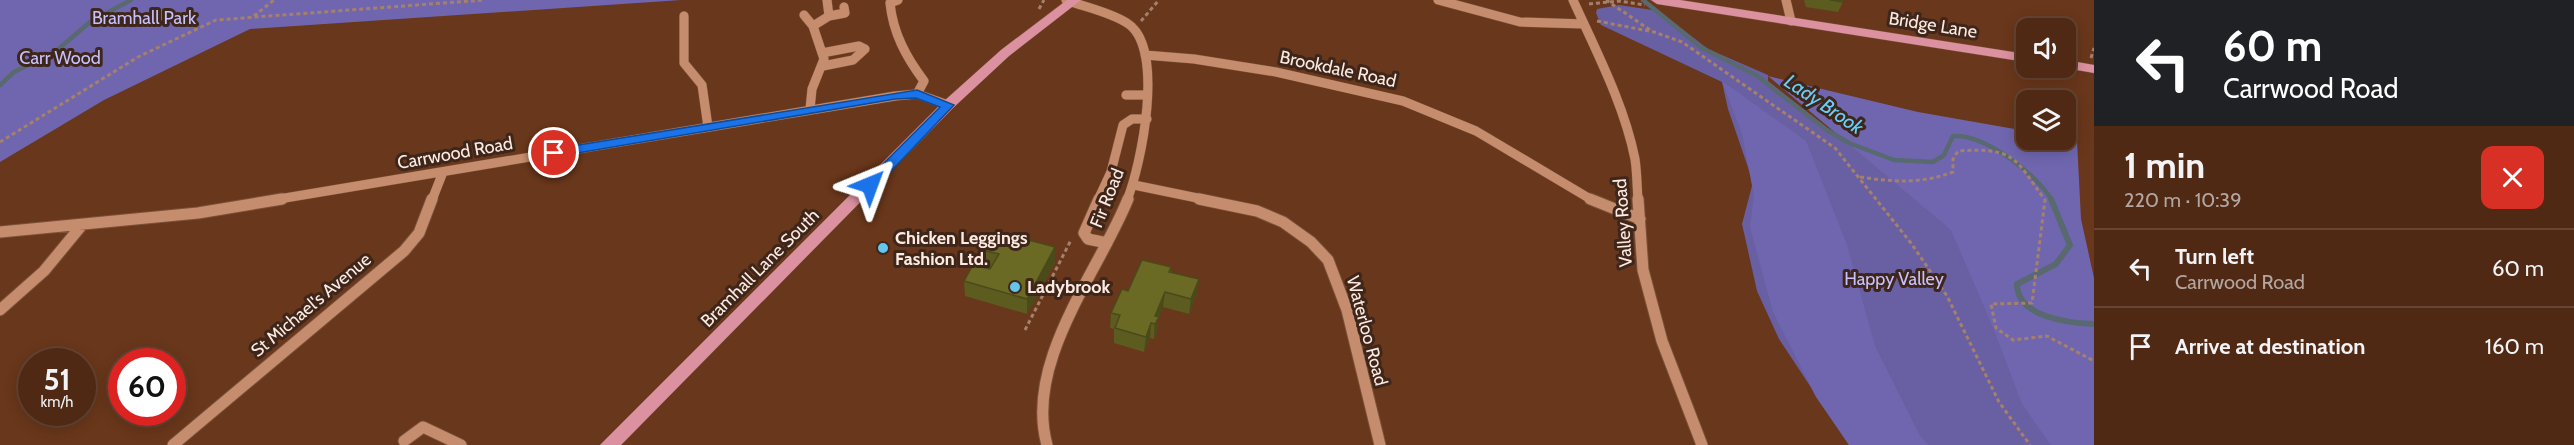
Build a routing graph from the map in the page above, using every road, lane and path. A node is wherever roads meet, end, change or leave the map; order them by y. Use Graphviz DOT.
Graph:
graph roads {
  1 [pos="274,0"];
  2 [pos="484,0"];
  3 [pos="826,0"];
  4 [pos="898,0"];
  5 [pos="1056,0"];
  6 [pos="1159,0"];
  7 [pos="1438,0"];
  8 [pos="1574,0"];
  9 [pos="1786,0"];
  10 [pos="1071,1"];
  11 [pos="1607,1"];
  12 [pos="1619,1"];
  13 [pos="1661,1"];
  14 [pos="1583,4"];
  15 [pos="844,7"];
  16 [pos="804,15"];
  17 [pos="684,16"];
  18 [pos="829,16"];
  19 [pos="252,18"];
  20 [pos="1599,21"];
  21 [pos="1791,21"];
  22 [pos="1044,22"];
  23 [pos="1584,24"];
  24 [pos="813,26"];
  25 [pos="1134,29"];
  26 [pos="1654,32"];
  27 [pos="822,53"];
  28 [pos="1145,55"];
  29 [pos="2016,56"];
  30 [pos="823,66"];
  31 [pos="2076,66"];
  32 [pos="2094,69"];
  33 [pos="917,94"];
  34 [pos="1126,95"];
  35 [pos="1147,95"];
  36 [pos="948,105"];
  37 [pos="810,109"];
  38 [pos="1147,119"];
  39 [pos="708,127"];
  40 [pos="0,142"];
  41 [pos="443,172"];
  42 [pos="1860,177"];
  43 [pos="1134,185"];
  44 [pos="1640,219"];
  45 [pos="82,225"];
  46 [pos="0,232"];
  47 [pos="1072,238"];
  48 [pos="1107,243"];
  49 [pos="0,310"];
  50 [pos="1025,330"];
  51 [pos="2094,361"];
  52 [pos="404,441"];
  53 [pos="173,445"];
  54 [pos="461,445"];
  55 [pos="609,445"];
  56 [pos="1047,445"];
  57 [pos="1380,445"];
  58 [pos="1702,445"];
  59 [pos="2030,445"];
  1 -- 19 [label="path"];
  2 -- 19 [label="path"];
  3 -- 18 [label="street"];
  4 -- 33 [label="street"];
  5 -- 22 [label="main road, Bramhall Lane South"];
  6 -- 25 [label="path"];
  7 -- 23 [label="street"];
  8 -- 23 [label="street, Valley Road"];
  9 -- 21 [label="street"];
  10 -- 22 [label="main road, Bramhall Lane South"];
  10 -- 25 [label="street"];
  11 -- 12 [label="path"];
  11 -- 14 [label="path"];
  11 -- 26 [label="path"];
  13 -- 21 [label="main road, Bridge Lane"];
  15 -- 18 [label="street"];
  16 -- 24 [label="street"];
  17 -- 39 [label="street"];
  18 -- 24 [label="street"];
  19 -- 40 [label="path"];
  20 -- 26 [label="path"];
  21 -- 29 [label="main road, Bridge Lane"];
  22 -- 36 [label="main road, Bramhall Lane South"];
  23 -- 44 [label="street, Valley Road"];
  24 -- 27 [label="street"];
  25 -- 28 [label="street, Fir Road"];
  26 -- 42 [label="path"];
  27 -- 30 [label="street"];
  27 -- 30 [label="street"];
  28 -- 35 [label="street, Fir Road"];
  28 -- 44 [label="street, Brookdale Road"];
  30 -- 37 [label="street"];
  31 -- 32 [label="main road"];
  33 -- 36 [label="street, Carrwood Road"];
  33 -- 37 [label="street, Carrwood Road"];
  34 -- 35 [label="street"];
  35 -- 38 [label="street, Fir Road"];
  36 -- 55 [label="main road, Bramhall Lane South"];
  37 -- 39 [label="street, Carrwood Road"];
  38 -- 43 [label="street, Fir Road"];
  38 -- 48 [label="street"];
  39 -- 41 [label="street, Carrwood Road"];
  41 -- 45 [label="street, Carrwood Road"];
  41 -- 53 [label="street, St Michael's Avenue"];
  42 -- 51 [label="path"];
  42 -- 59 [label="path"];
  43 -- 48 [label="street, Fir Road"];
  43 -- 57 [label="street, Waterloo Road"];
  44 -- 58 [label="street, Valley Road"];
  45 -- 46 [label="street, Carrwood Road"];
  45 -- 49 [label="street"];
  47 -- 50 [label="path"];
  48 -- 56 [label="street, Fir Road"];
  52 -- 54 [label="street"];
}
